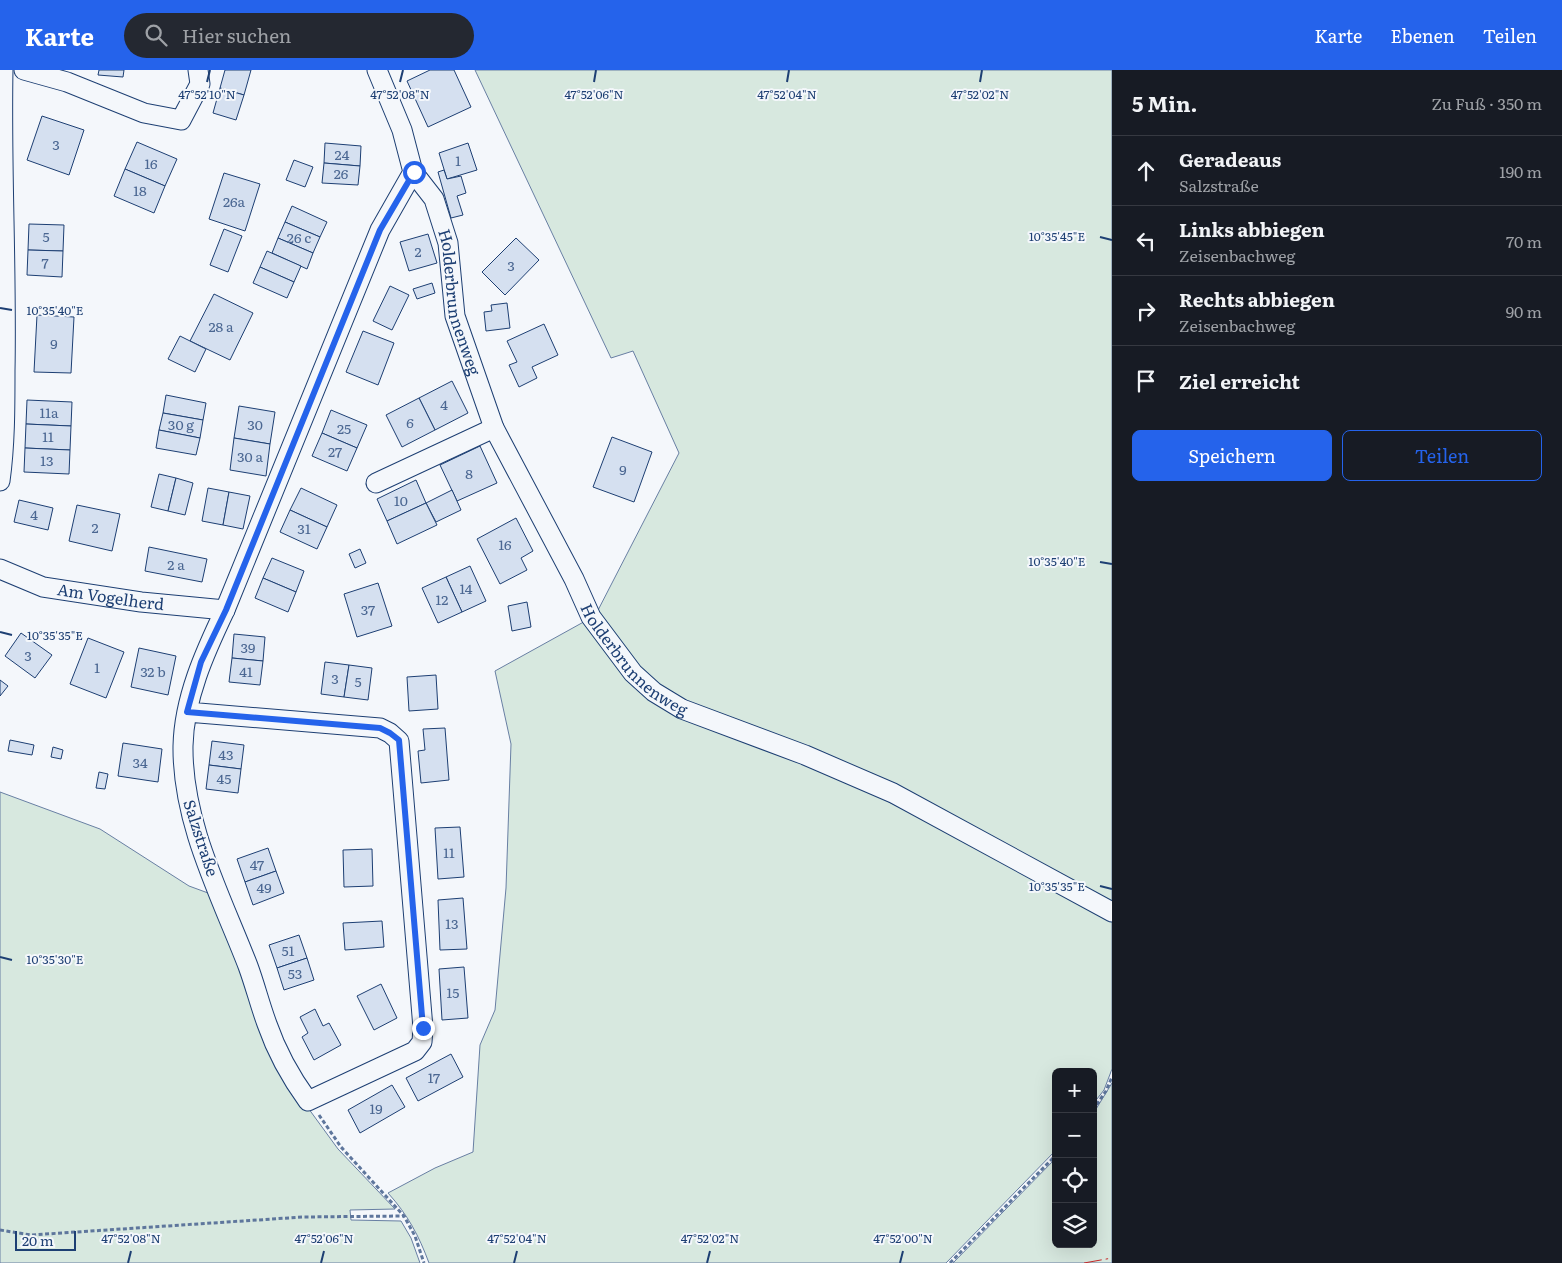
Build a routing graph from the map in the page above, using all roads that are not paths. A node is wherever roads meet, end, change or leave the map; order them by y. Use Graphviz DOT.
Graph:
graph roads {
  1 [pos="3,70"];
  2 [pos="24,70"];
  3 [pos="198,70"];
  4 [pos="377,70"];
  5 [pos="414,172"];
  6 [pos="494,428"];
  7 [pos="0,481"];
  8 [pos="376,484"];
  9 [pos="0,568"];
  10 [pos="226,610"];
  11 [pos="187,712"];
  12 [pos="1112,912"];
  1 -- 7 [label="street"];
  2 -- 3 [label="street"];
  4 -- 5 [label="street"];
  5 -- 6 [label="street, Holderbrunnenweg"];
  5 -- 10 [label="street, Salzstraße"];
  6 -- 8 [label="street"];
  6 -- 12 [label="street, Holderbrunnenweg"];
  9 -- 10 [label="street, Am Vogelherd"];
  10 -- 11 [label="street, Salzstraße"];
  11 -- 11 [label="street, Salzstraße"];
}
